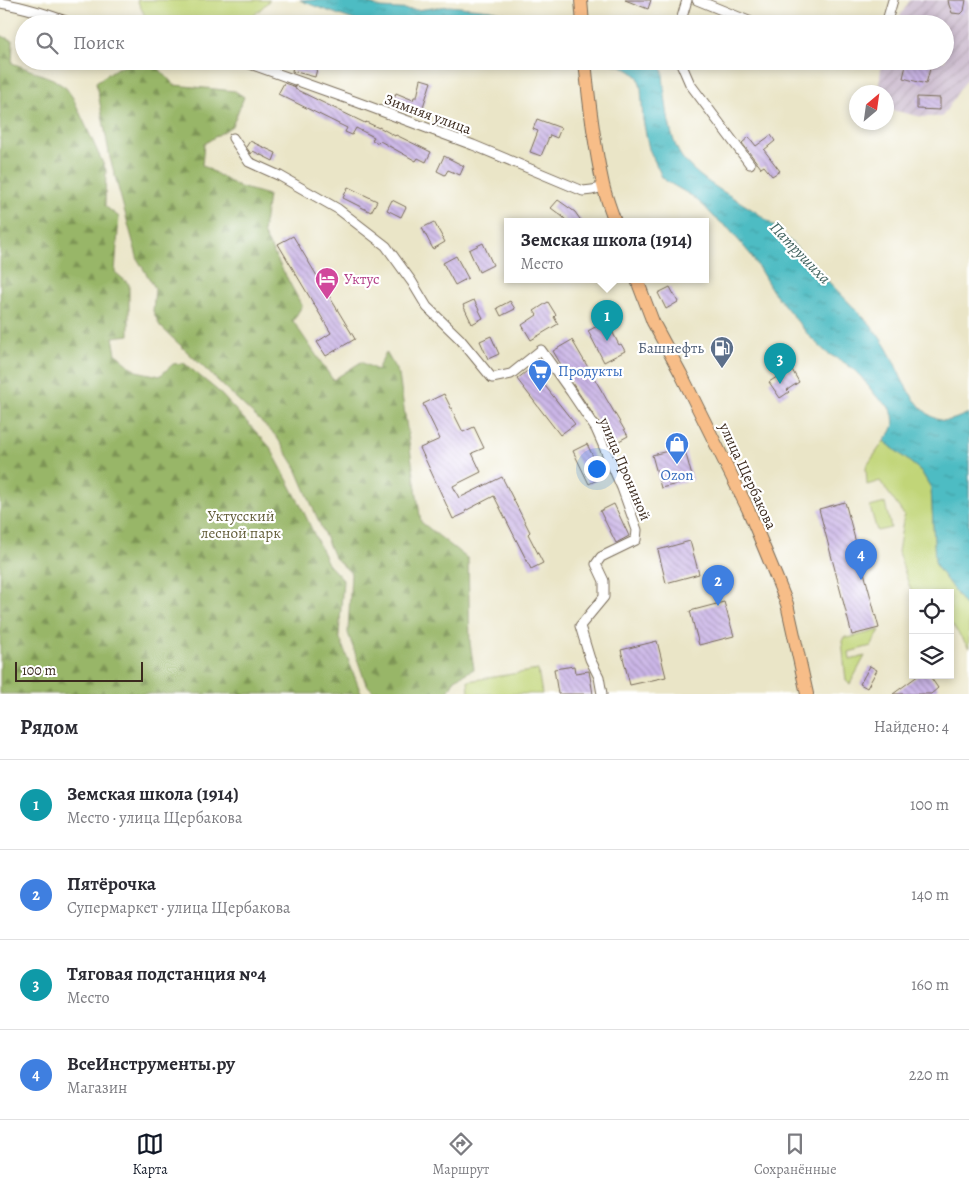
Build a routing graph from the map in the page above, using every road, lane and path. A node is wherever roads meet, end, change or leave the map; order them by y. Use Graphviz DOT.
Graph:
graph roads {
  1 [pos="581,0"];
  2 [pos="589,0"];
  3 [pos="687,0"];
  4 [pos="697,0"];
  5 [pos="893,0"];
  6 [pos="0,3"];
  7 [pos="49,15"];
  8 [pos="582,15"];
  9 [pos="585,15"];
  10 [pos="683,15"];
  11 [pos="734,15"];
  12 [pos="889,15"];
  13 [pos="267,70"];
  14 [pos="586,70"];
  15 [pos="684,70"];
  16 [pos="233,138"];
  17 [pos="750,164"];
  18 [pos="604,187"];
  19 [pos="614,218"];
  20 [pos="638,283"];
  21 [pos="602,694"];
  22 [pos="807,694"];
  1 -- 8 [label="main road"];
  2 -- 9 [label="main road"];
  3 -- 10 [label="street"];
  4 -- 11 [label="street"];
  5 -- 12 [label="street"];
  6 -- 7 [label="street"];
  13 -- 18 [label="street, Зимняя улица"];
  14 -- 18 [label="main road"];
  15 -- 17 [label="street"];
  16 -- 21 [label="street, улица Прониной"];
  18 -- 19 [label="main road"];
  20 -- 22 [label="main road, улица Щербакова"];
}
